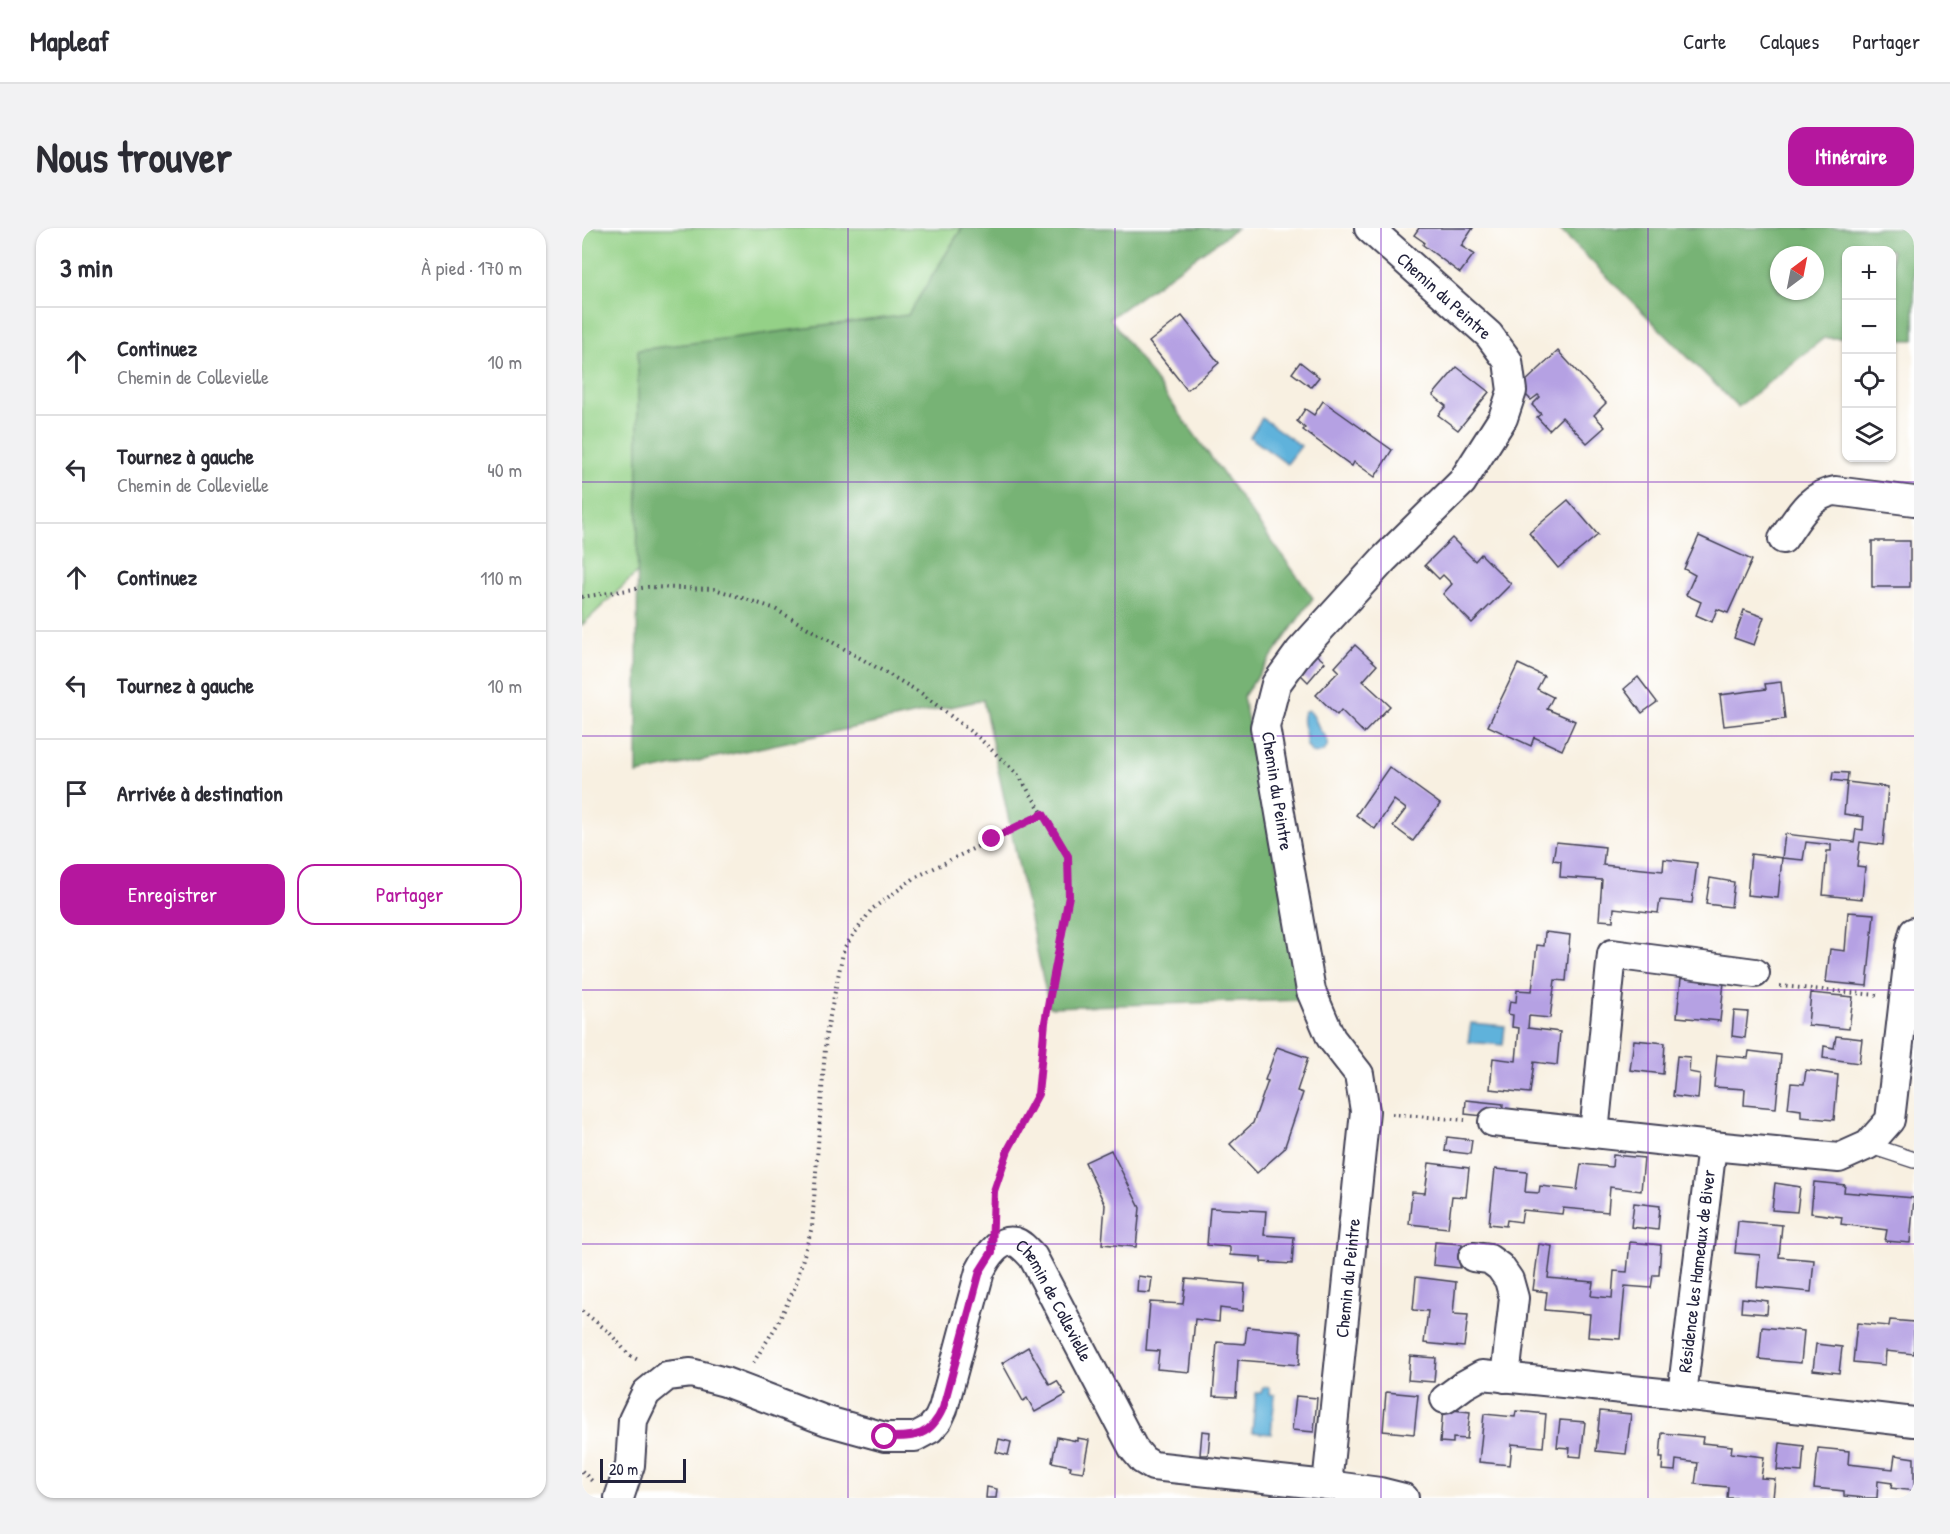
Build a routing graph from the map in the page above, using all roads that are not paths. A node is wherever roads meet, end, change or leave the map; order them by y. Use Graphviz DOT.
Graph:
graph roads {
  1 [pos="1369,228"];
  2 [pos="1914,501"];
  3 [pos="1783,539"];
  4 [pos="1914,932"];
  5 [pos="1755,973"];
  6 [pos="1493,1122"];
  7 [pos="1594,1133"];
  8 [pos="1868,1145"];
  9 [pos="1712,1146"];
  10 [pos="1914,1160"];
  11 [pos="1473,1257"];
  12 [pos="1505,1378"];
  13 [pos="1682,1395"];
  14 [pos="1445,1399"];
  15 [pos="1914,1422"];
  16 [pos="1327,1485"];
  17 [pos="620,1498"];
  18 [pos="1404,1498"];
  1 -- 16 [label="street, Chemin du Peintre"];
  2 -- 3 [label="street"];
  4 -- 8 [label="street, Résidence les Hameaux de Biver"];
  5 -- 7 [label="street"];
  6 -- 7 [label="street, Résidence les Hameaux de Biver"];
  7 -- 9 [label="street, Résidence les Hameaux de Biver"];
  8 -- 9 [label="street, Résidence les Hameaux de Biver"];
  8 -- 10 [label="lane"];
  9 -- 13 [label="street, Résidence les Hameaux de Biver"];
  11 -- 12 [label="street"];
  12 -- 13 [label="street, Résidence les Hameaux de Biver"];
  12 -- 14 [label="street, Résidence les Hameaux de Biver"];
  13 -- 15 [label="street, Résidence les Hameaux de Biver"];
  16 -- 17 [label="street, Chemin de Collevielle"];
  16 -- 18 [label="street, Chemin de Collevielle"];
}
